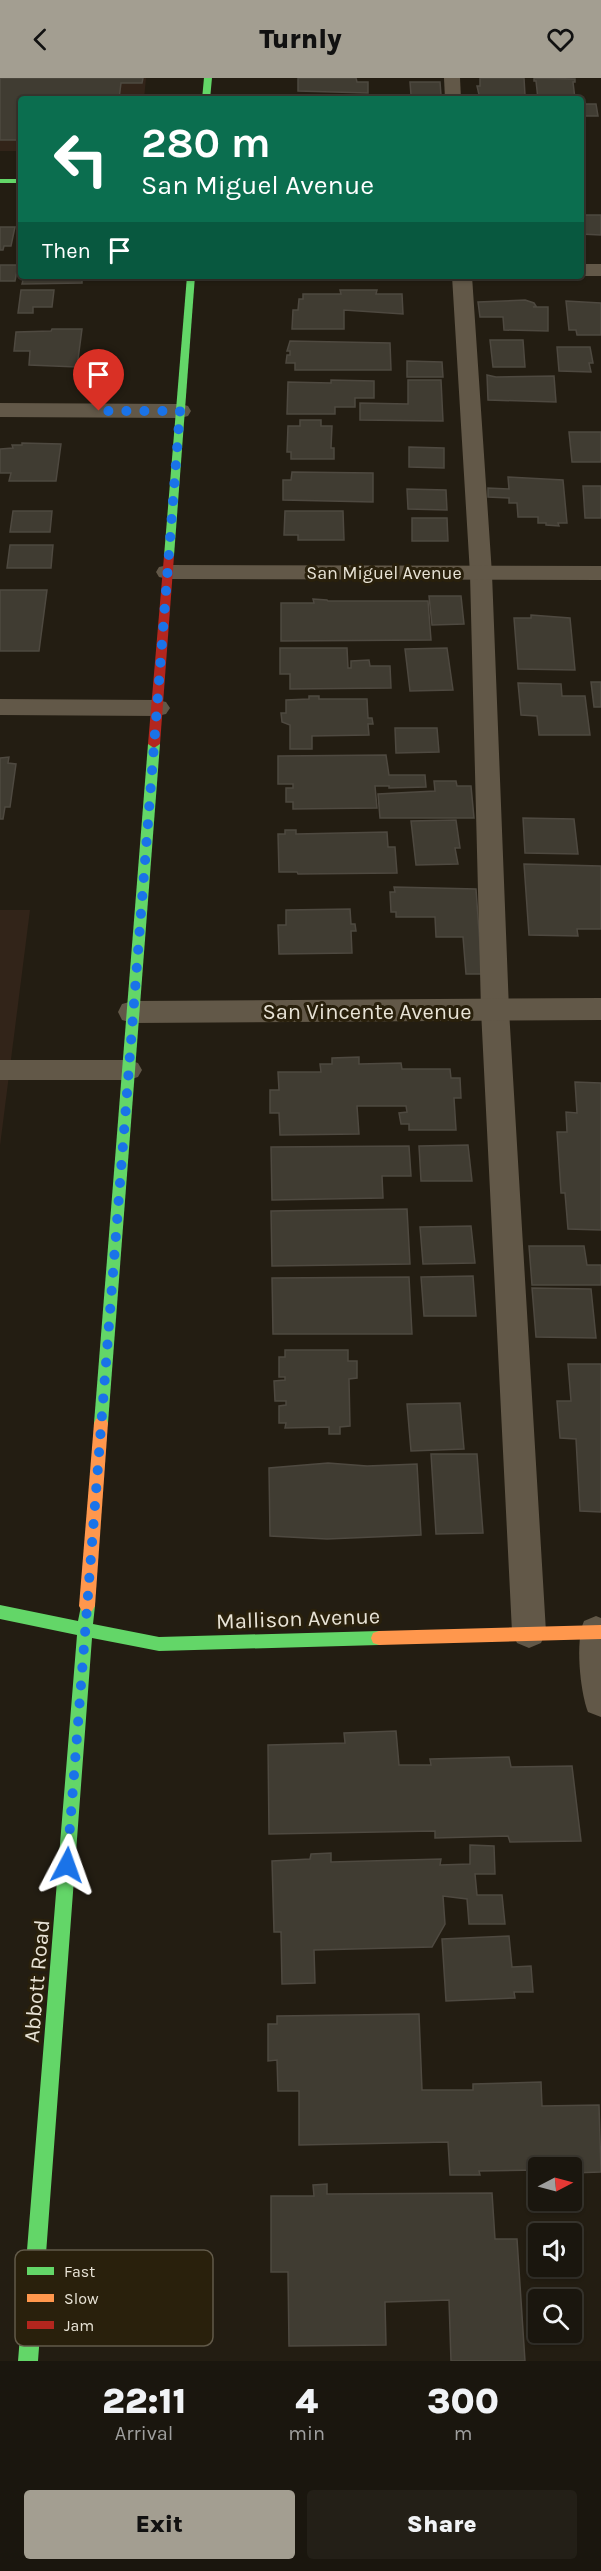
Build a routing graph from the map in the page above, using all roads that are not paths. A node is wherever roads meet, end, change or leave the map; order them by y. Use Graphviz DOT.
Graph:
graph roads {
  1 [pos="208,78"];
  2 [pos="452,78"];
  3 [pos="206,96"];
  4 [pos="453,96"];
  5 [pos="0,181"];
  6 [pos="18,181"];
  7 [pos="584,270"];
  8 [pos="601,270"];
  9 [pos="191,279"];
  10 [pos="462,279"];
  11 [pos="0,410"];
  12 [pos="180,411"];
  13 [pos="168,572"];
  14 [pos="601,573"];
  15 [pos="482,574"];
  16 [pos="0,708"];
  17 [pos="157,708"];
  18 [pos="601,1009"];
  19 [pos="495,1010"];
  20 [pos="133,1012"];
  21 [pos="0,1070"];
  22 [pos="129,1070"];
  23 [pos="0,1612"];
  24 [pos="85,1629"];
  25 [pos="529,1632"];
  26 [pos="599,1632"];
  27 [pos="601,1700"];
  28 [pos="37,2250"];
  29 [pos="29,2346"];
  30 [pos="28,2361"];
  1 -- 3 [label="street"];
  2 -- 4 [label="lane"];
  5 -- 6 [label="street"];
  7 -- 8 [label="street"];
  9 -- 12 [label="street, Abbott Road"];
  10 -- 15 [label="lane"];
  11 -- 12 [label="street"];
  12 -- 13 [label="street, Abbott Road"];
  13 -- 15 [label="street, San Miguel Avenue"];
  13 -- 17 [label="street, Abbott Road"];
  14 -- 15 [label="street, San Miguel Avenue"];
  15 -- 19 [label="lane"];
  16 -- 17 [label="street"];
  17 -- 20 [label="street, Abbott Road"];
  18 -- 19 [label="street, San Vincente Avenue"];
  19 -- 20 [label="street, San Vincente Avenue"];
  19 -- 25 [label="lane"];
  20 -- 22 [label="street, Abbott Road"];
  21 -- 22 [label="lane"];
  22 -- 24 [label="street, Abbott Road"];
  23 -- 24 [label="street, Mallison Avenue"];
  24 -- 25 [label="street, Mallison Avenue"];
  24 -- 28 [label="street, Abbott Road"];
  25 -- 26 [label="street, Mallison Avenue"];
  26 -- 27 [label="lane"];
  29 -- 30 [label="street, Abbott Road"];
}
